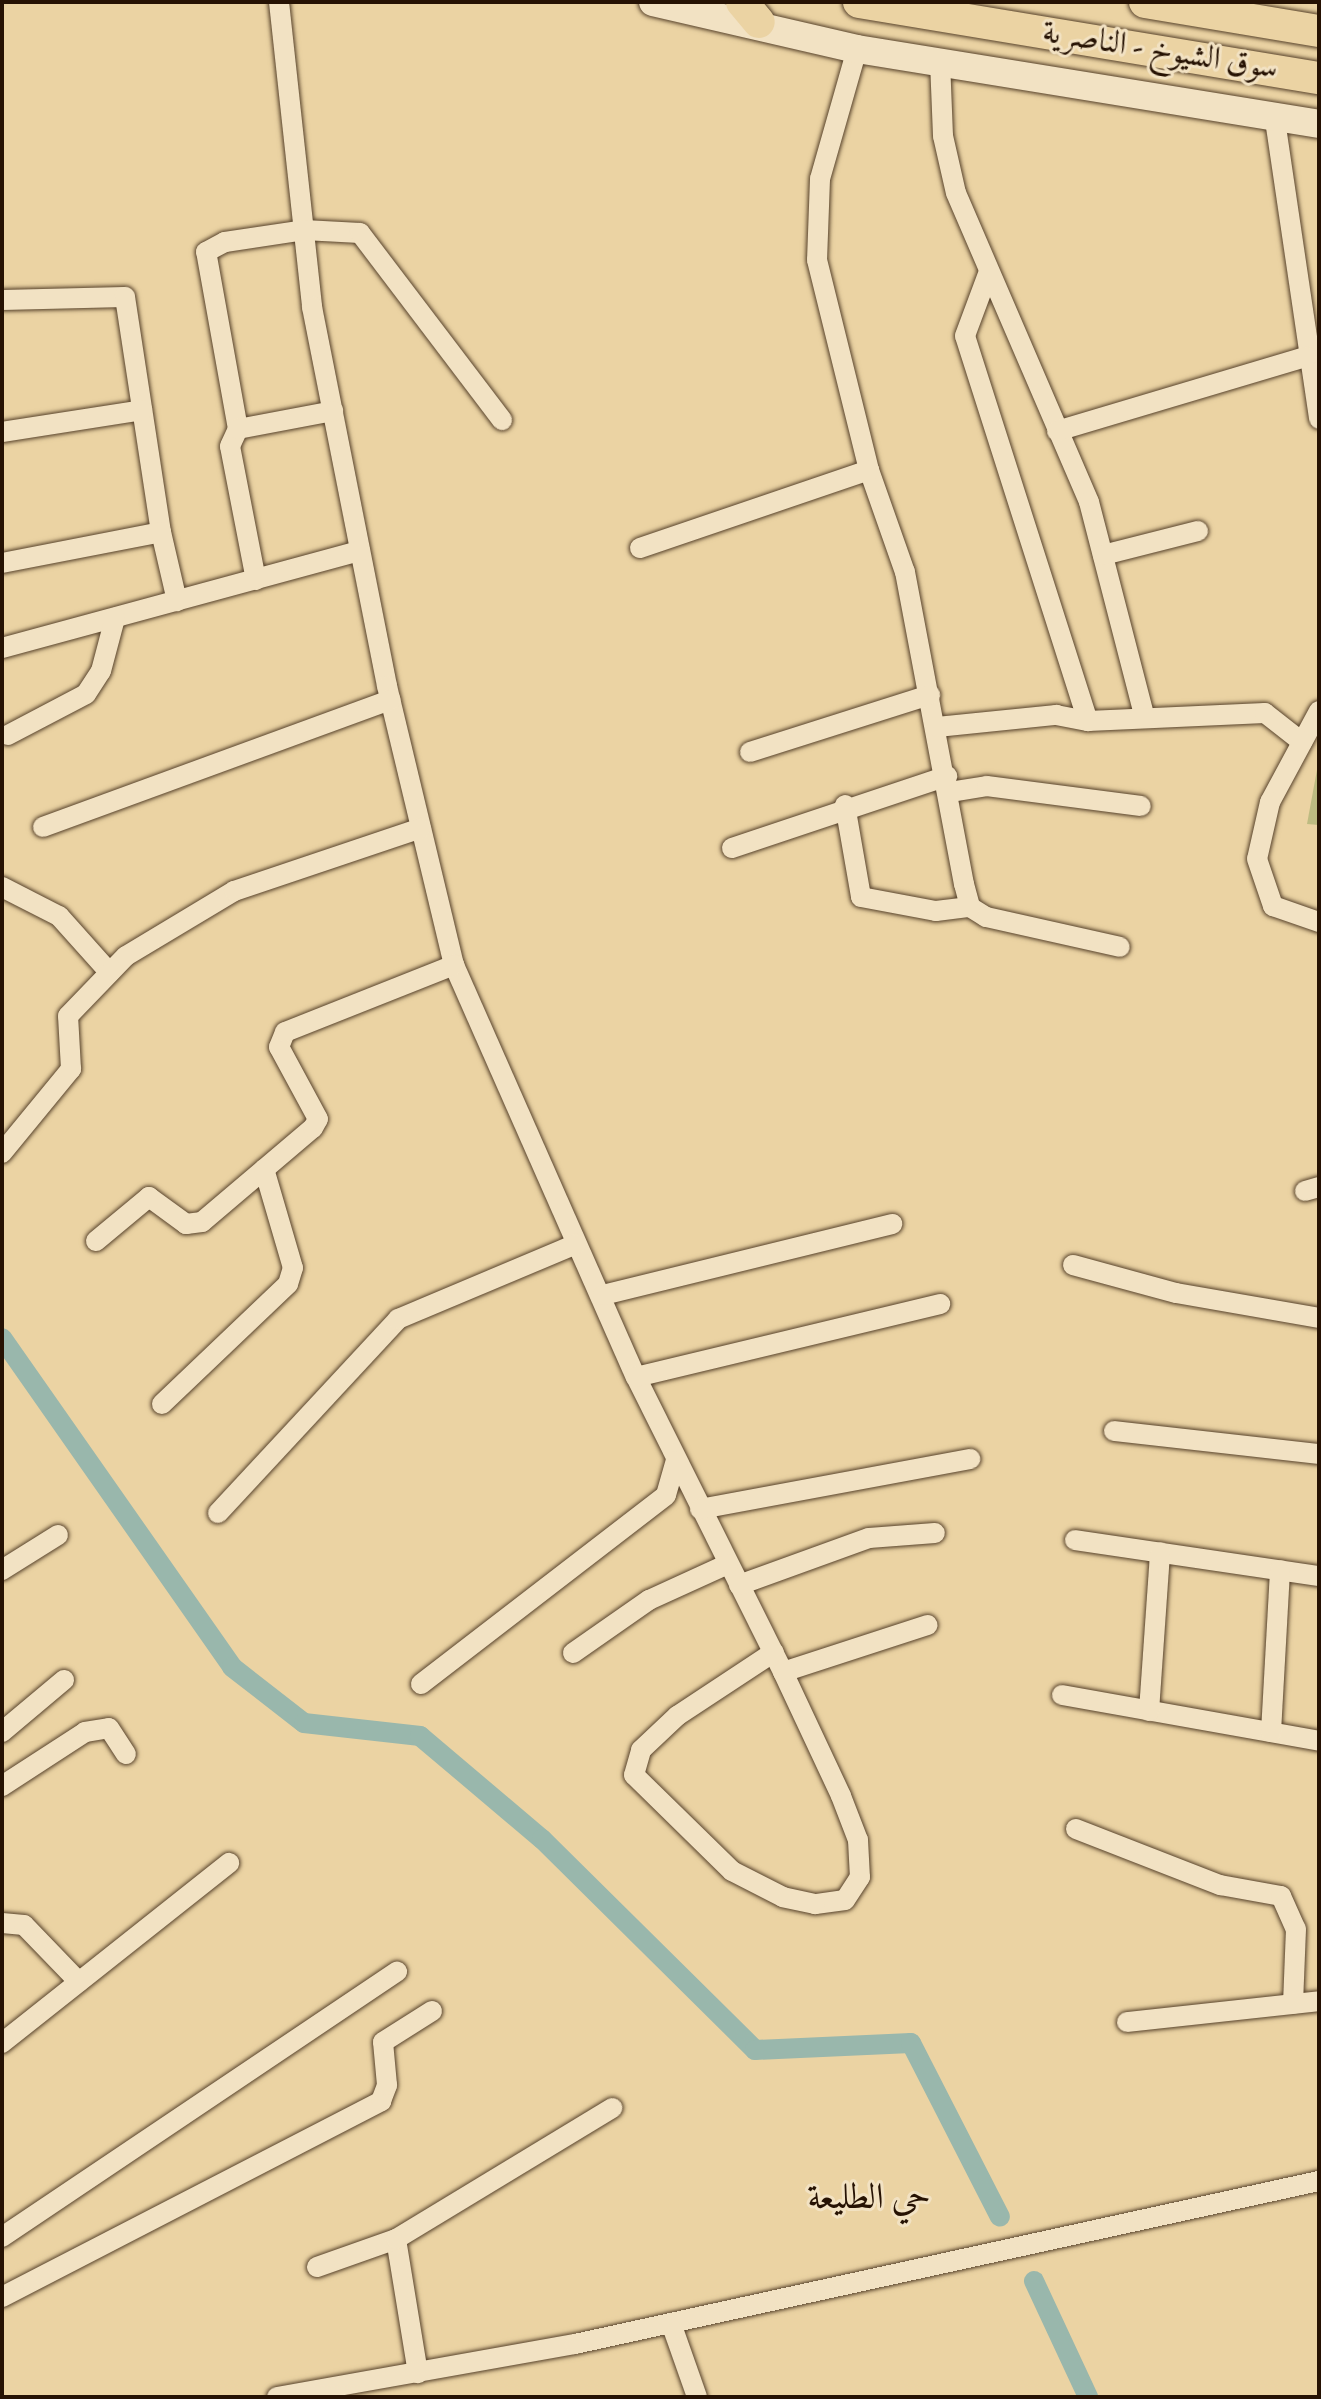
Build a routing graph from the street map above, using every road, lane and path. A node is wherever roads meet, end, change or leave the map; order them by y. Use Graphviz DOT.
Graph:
graph roads {
  1 [pos="279,2"];
  2 [pos="653,2"];
  3 [pos="859,2"];
  4 [pos="1145,2"];
  5 [pos="1214,9"];
  6 [pos="750,12"];
  7 [pos="1319,31"];
  8 [pos="857,49"];
  9 [pos="940,61"];
  10 [pos="1319,78"];
  11 [pos="1275,120"];
  12 [pos="1319,124"];
  13 [pos="304,230"];
  14 [pos="988,274"];
  15 [pos="2,300"];
  16 [pos="1306,357"];
  17 [pos="142,410"];
  18 [pos="333,411"];
  19 [pos="1319,419"];
  20 [pos="502,420"];
  21 [pos="238,429"];
  22 [pos="1057,431"];
  23 [pos="2,432"];
  24 [pos="869,470"];
  25 [pos="1198,531"];
  26 [pos="161,532"];
  27 [pos="640,548"];
  28 [pos="360,551"];
  29 [pos="1103,555"];
  30 [pos="2,563"];
  31 [pos="256,580"];
  32 [pos="177,601"];
  33 [pos="115,618"];
  34 [pos="2,648"];
  35 [pos="930,695"];
  36 [pos="390,700"];
  37 [pos="1319,711"];
  38 [pos="1144,715"];
  39 [pos="1088,721"];
  40 [pos="937,727"];
  41 [pos="8,735"];
  42 [pos="1302,742"];
  43 [pos="750,752"];
  44 [pos="948,784"];
  45 [pos="845,805"];
  46 [pos="1141,806"];
  47 [pos="43,827"];
  48 [pos="421,828"];
  49 [pos="732,848"];
  50 [pos="4,894"];
  51 [pos="970,907"];
  52 [pos="1319,922"];
  53 [pos="1120,947"];
  54 [pos="454,965"];
  55 [pos="110,973"];
  56 [pos="2,1153"];
  57 [pos="264,1169"];
  58 [pos="892,1224"];
  59 [pos="96,1241"];
  60 [pos="576,1244"];
  61 [pos="1073,1265"];
  62 [pos="603,1295"];
  63 [pos="940,1304"];
  64 [pos="1319,1318"];
  65 [pos="636,1377"];
  66 [pos="162,1404"];
  67 [pos="1114,1431"];
  68 [pos="1319,1454"];
  69 [pos="970,1459"];
  70 [pos="676,1461"];
  71 [pos="700,1509"];
  72 [pos="218,1513"];
  73 [pos="935,1533"];
  74 [pos="58,1535"];
  75 [pos="1075,1540"];
  76 [pos="1160,1552"];
  77 [pos="728,1564"];
  78 [pos="2,1570"];
  79 [pos="1280,1570"];
  80 [pos="1319,1576"];
  81 [pos="739,1585"];
  82 [pos="928,1625"];
  83 [pos="774,1652"];
  84 [pos="573,1653"];
  85 [pos="783,1672"];
  86 [pos="64,1680"];
  87 [pos="421,1684"];
  88 [pos="1062,1695"];
  89 [pos="1149,1711"];
  90 [pos="2,1732"];
  91 [pos="1271,1732"];
  92 [pos="1319,1741"];
  93 [pos="126,1754"];
  94 [pos="2,1786"];
  95 [pos="1076,1829"];
  96 [pos="229,1863"];
  97 [pos="2,1923"];
  98 [pos="397,1972"];
  99 [pos="79,1982"];
  100 [pos="1319,2001"];
  101 [pos="1293,2004"];
  102 [pos="432,2011"];
  103 [pos="1127,2022"];
  104 [pos="2,2043"];
  105 [pos="612,2108"];
  106 [pos="1319,2181"];
  107 [pos="2,2237"];
  108 [pos="396,2239"];
  109 [pos="317,2267"];
  110 [pos="2,2297"];
  111 [pos="671,2323"];
  112 [pos="418,2373"];
  113 [pos="336,2393"];
  114 [pos="277,2397"];
  115 [pos="697,2397"];
  1 -- 13 [label="street"];
  2 -- 6 [label="main road"];
  3 -- 10 [label="highway, سوق الشيوخ - الناصرية"];
  4 -- 5 [label="highway, سوق الشيوخ - الناصرية"];
  5 -- 7 [label="highway, سوق الشيوخ - الناصرية"];
  6 -- 8 [label="main road"];
  8 -- 9 [label="main road"];
  8 -- 24 [label="street"];
  9 -- 11 [label="main road"];
  9 -- 14 [label="street"];
  11 -- 12 [label="main road"];
  11 -- 16 [label="street"];
  13 -- 18 [label="street"];
  13 -- 20 [label="street"];
  13 -- 21 [label="street"];
  14 -- 22 [label="street"];
  14 -- 39 [label="street"];
  15 -- 17 [label="street"];
  16 -- 19 [label="street"];
  16 -- 22 [label="street"];
  17 -- 23 [label="street"];
  17 -- 26 [label="street"];
  18 -- 21 [label="street"];
  18 -- 28 [label="street"];
  21 -- 31 [label="street"];
  22 -- 29 [label="street"];
  24 -- 27 [label="street"];
  24 -- 35 [label="street"];
  25 -- 29 [label="street"];
  26 -- 30 [label="street"];
  26 -- 32 [label="street"];
  28 -- 31 [label="street"];
  28 -- 36 [label="street"];
  29 -- 38 [label="street"];
  31 -- 32 [label="street"];
  32 -- 33 [label="street"];
  33 -- 34 [label="street"];
  33 -- 41 [label="street"];
  35 -- 40 [label="street"];
  35 -- 43 [label="street"];
  36 -- 47 [label="street"];
  36 -- 48 [label="street"];
  37 -- 42 [label="street"];
  38 -- 39 [label="street"];
  38 -- 42 [label="street"];
  39 -- 40 [label="street"];
  40 -- 44 [label="street"];
  42 -- 52 [label="street"];
  44 -- 45 [label="street"];
  44 -- 46 [label="street"];
  44 -- 51 [label="street"];
  45 -- 49 [label="street"];
  45 -- 51 [label="street"];
  48 -- 54 [label="street"];
  48 -- 55 [label="street"];
  50 -- 55 [label="street"];
  51 -- 53 [label="street"];
  54 -- 57 [label="street"];
  54 -- 60 [label="street"];
  55 -- 56 [label="street"];
  57 -- 59 [label="street"];
  57 -- 66 [label="street"];
  58 -- 62 [label="street"];
  60 -- 62 [label="street"];
  60 -- 72 [label="street"];
  61 -- 64 [label="street"];
  62 -- 65 [label="street"];
  63 -- 65 [label="street"];
  65 -- 70 [label="street"];
  67 -- 68 [label="street"];
  69 -- 71 [label="street"];
  70 -- 71 [label="street"];
  70 -- 87 [label="street"];
  71 -- 77 [label="street"];
  73 -- 81 [label="street"];
  74 -- 78 [label="street"];
  75 -- 76 [label="street"];
  76 -- 79 [label="street"];
  76 -- 89 [label="street"];
  77 -- 81 [label="street"];
  77 -- 84 [label="street"];
  79 -- 80 [label="street"];
  79 -- 91 [label="street"];
  81 -- 83 [label="street"];
  82 -- 85 [label="street"];
  83 -- 85 [label="street"];
  83 -- 85 [label="street"];
  86 -- 90 [label="street"];
  88 -- 89 [label="street"];
  89 -- 91 [label="street"];
  91 -- 92 [label="street"];
  93 -- 94 [label="street"];
  95 -- 101 [label="street"];
  96 -- 99 [label="street"];
  97 -- 99 [label="street"];
  98 -- 107 [label="street"];
  99 -- 104 [label="street"];
  100 -- 101 [label="street"];
  101 -- 103 [label="street"];
  102 -- 110 [label="street"];
  105 -- 108 [label="street"];
  106 -- 111 [label="street"];
  108 -- 109 [label="street"];
  108 -- 112 [label="street"];
  111 -- 112 [label="street"];
  111 -- 115 [label="street"];
  112 -- 113 [label="street"];
  113 -- 114 [label="street"];
}
